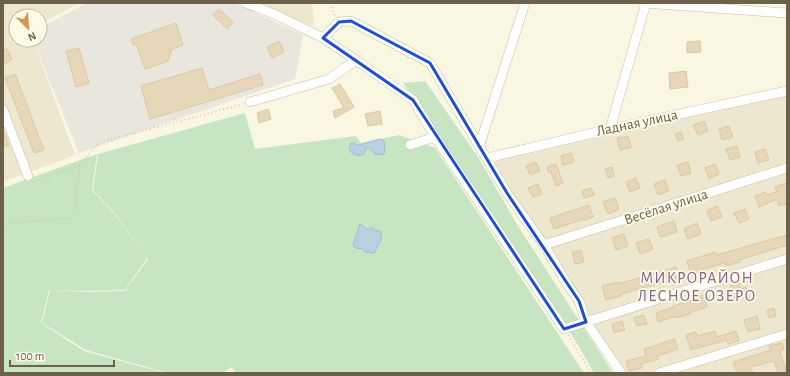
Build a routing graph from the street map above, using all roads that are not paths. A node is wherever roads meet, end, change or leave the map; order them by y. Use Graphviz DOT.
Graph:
graph roads {
  1 [pos="246,3"];
  2 [pos="525,3"];
  3 [pos="645,3"];
  4 [pos="787,13"];
  5 [pos="323,38"];
  6 [pos="356,60"];
  7 [pos="787,91"];
  8 [pos="250,102"];
  9 [pos="3,110"];
  10 [pos="610,129"];
  11 [pos="435,137"];
  12 [pos="410,145"];
  13 [pos="479,147"];
  14 [pos="487,158"];
  15 [pos="787,168"];
  16 [pos="28,180"];
  17 [pos="544,245"];
  18 [pos="787,259"];
  19 [pos="586,322"];
  20 [pos="787,334"];
  21 [pos="621,373"];
  22 [pos="659,373"];
  1 -- 5 [label="street"];
  2 -- 13 [label="street"];
  3 -- 4 [label="street"];
  3 -- 10 [label="street"];
  5 -- 6 [label="street"];
  5 -- 13 [label="street"];
  6 -- 8 [label="street"];
  6 -- 11 [label="street"];
  7 -- 10 [label="street, Ладная улица"];
  9 -- 16 [label="street"];
  10 -- 14 [label="street, Ладная улица"];
  11 -- 12 [label="street"];
  11 -- 19 [label="street"];
  13 -- 14 [label="street"];
  14 -- 17 [label="street"];
  15 -- 17 [label="street, Весёлая улица"];
  17 -- 19 [label="street"];
  18 -- 19 [label="street"];
  19 -- 21 [label="street"];
  20 -- 22 [label="street"];
}
